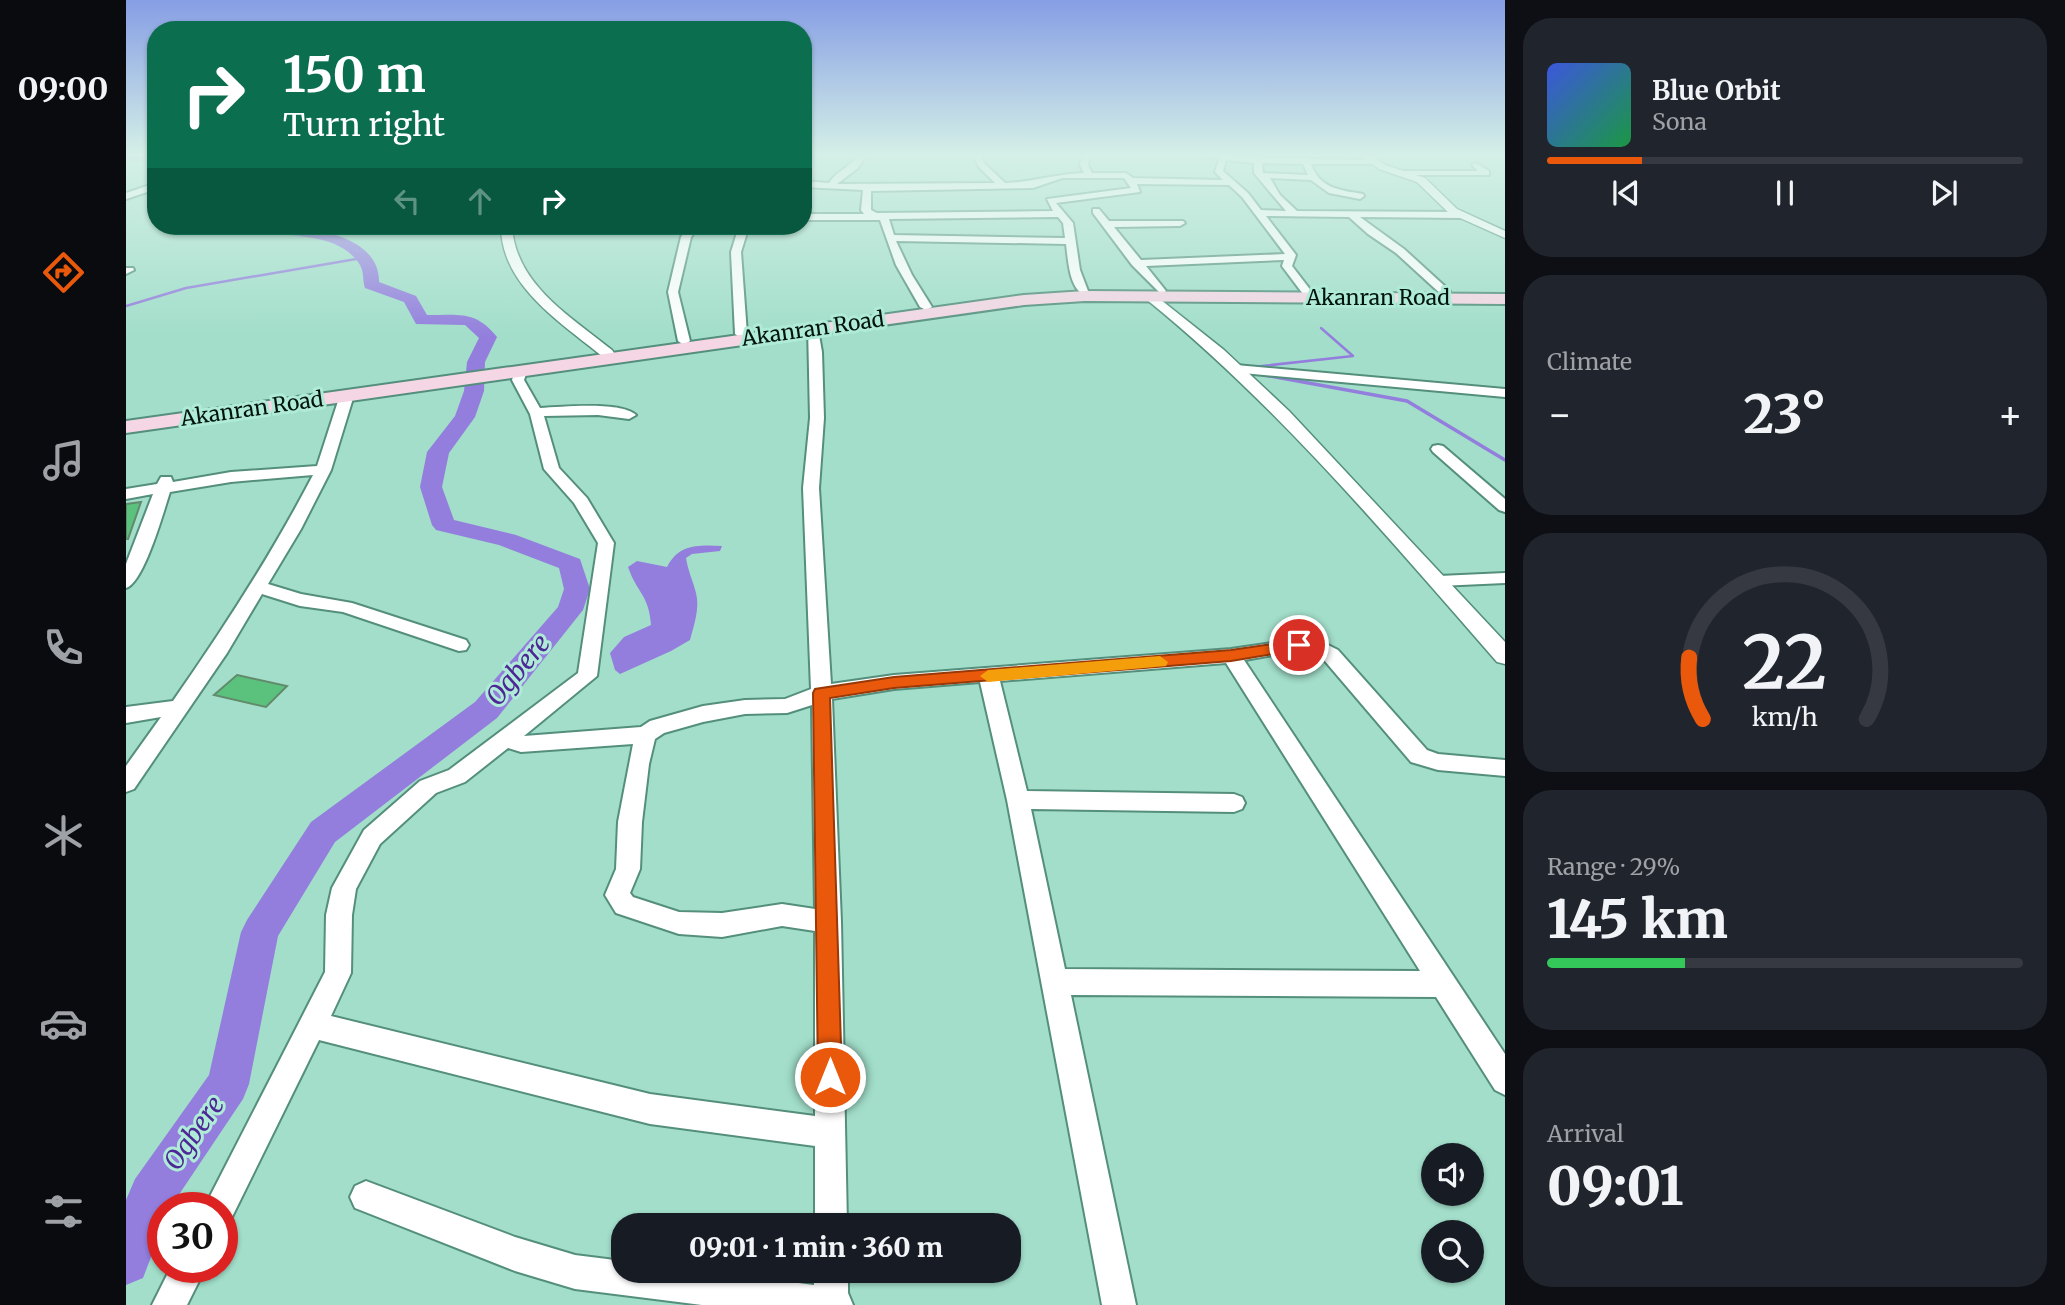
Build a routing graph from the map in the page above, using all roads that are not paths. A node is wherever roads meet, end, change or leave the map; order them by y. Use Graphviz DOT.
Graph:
graph roads {
  1 [pos="869,215"];
  2 [pos="938,215"];
  3 [pos="1061,215"];
  4 [pos="1099,215"];
  5 [pos="1260,215"];
  6 [pos="1352,215"];
  7 [pos="1458,215"];
  8 [pos="1462,215"];
  9 [pos="812,217"];
  10 [pos="884,218"];
  11 [pos="1180,223"];
  12 [pos="1108,225"];
  13 [pos="1503,233"];
  14 [pos="506,235"];
  15 [pos="687,235"];
  16 [pos="741,235"];
  17 [pos="889,238"];
  18 [pos="1070,241"];
  19 [pos="1290,257"];
  20 [pos="1136,263"];
  21 [pos="1083,291"];
  22 [pos="1307,292"];
  23 [pos="1446,293"];
  24 [pos="1156,294"];
  25 [pos="1191,294"];
  26 [pos="1505,297"];
  27 [pos="926,307"];
  28 [pos="812,329"];
  29 [pos="741,334"];
  30 [pos="684,341"];
  31 [pos="607,352"];
  32 [pos="1236,369"];
  33 [pos="521,371"];
  34 [pos="482,373"];
  35 [pos="459,376"];
  36 [pos="1505,393"];
  37 [pos="346,395"];
  38 [pos="536,412"];
  39 [pos="629,415"];
  40 [pos="178,416"];
  41 [pos="126,420"];
  42 [pos="126,427"];
  43 [pos="1438,449"];
  44 [pos="323,470"];
  45 [pos="166,484"];
  46 [pos="126,494"];
  47 [pos="1505,507"];
  48 [pos="1505,578"];
  49 [pos="126,582"];
  50 [pos="1439,582"];
  51 [pos="257,587"];
  52 [pos="459,645"];
  53 [pos="1231,656"];
  54 [pos="1505,656"];
  55 [pos="989,676"];
  56 [pos="821,693"];
  57 [pos="179,707"];
  58 [pos="126,715"];
  59 [pos="646,736"];
  60 [pos="503,739"];
  61 [pos="1505,768"];
  62 [pos="126,783"];
  63 [pos="1018,800"];
  64 [pos="1234,803"];
  65 [pos="828,922"];
  66 [pos="1055,982"];
  67 [pos="1443,984"];
  68 [pos="312,1025"];
  69 [pos="1505,1080"];
  70 [pos="830,1133"];
  71 [pos="228,1192"];
  72 [pos="366,1196"];
  73 [pos="831,1213"];
  74 [pos="181,1283"];
  75 [pos="831,1283"];
  76 [pos="169,1305"];
  77 [pos="832,1305"];
  78 [pos="1119,1305"];
  1 -- 10 [label="street"];
  2 -- 10 [label="street"];
  3 -- 18 [label="street"];
  4 -- 12 [label="street"];
  5 -- 19 [label="street"];
  6 -- 23 [label="street"];
  7 -- 8 [label="street"];
  8 -- 13 [label="street"];
  9 -- 10 [label="street"];
  10 -- 17 [label="street"];
  11 -- 12 [label="street"];
  12 -- 20 [label="street"];
  14 -- 31 [label="street"];
  15 -- 30 [label="street"];
  16 -- 29 [label="street"];
  17 -- 18 [label="street"];
  17 -- 27 [label="street"];
  18 -- 21 [label="street"];
  19 -- 20 [label="street"];
  19 -- 22 [label="street"];
  20 -- 24 [label="street"];
  21 -- 24 [label="main road, Akanran Road"];
  21 -- 27 [label="main road, Akanran Road"];
  22 -- 23 [label="main road, Akanran Road"];
  22 -- 25 [label="main road, Akanran Road"];
  23 -- 26 [label="main road, Akanran Road"];
  24 -- 25 [label="main road, Akanran Road"];
  24 -- 28 [label="main road, Akanran Road"];
  24 -- 32 [label="street"];
  25 -- 26 [label="main road, Akanran Road"];
  27 -- 29 [label="main road, Akanran Road"];
  28 -- 33 [label="main road, Akanran Road"];
  28 -- 56 [label="street"];
  29 -- 30 [label="main road, Akanran Road"];
  30 -- 31 [label="main road, Akanran Road"];
  31 -- 34 [label="main road, Akanran Road"];
  32 -- 36 [label="street"];
  32 -- 50 [label="street"];
  33 -- 34 [label="main road, Akanran Road"];
  33 -- 38 [label="street"];
  34 -- 35 [label="main road, Akanran Road"];
  35 -- 37 [label="main road, Akanran Road"];
  35 -- 40 [label="main road, Akanran Road"];
  37 -- 40 [label="main road, Akanran Road"];
  37 -- 44 [label="street"];
  38 -- 39 [label="street"];
  38 -- 60 [label="street"];
  40 -- 41 [label="main road, Akanran Road"];
  40 -- 42 [label="main road, Akanran Road"];
  43 -- 47 [label="street"];
  44 -- 45 [label="street"];
  44 -- 51 [label="street"];
  45 -- 46 [label="street"];
  45 -- 49 [label="street"];
  48 -- 50 [label="street"];
  50 -- 54 [label="street"];
  51 -- 52 [label="street"];
  51 -- 57 [label="street"];
  53 -- 55 [label="street"];
  53 -- 61 [label="street"];
  53 -- 67 [label="street"];
  55 -- 56 [label="street"];
  55 -- 63 [label="street"];
  56 -- 59 [label="street"];
  56 -- 65 [label="street"];
  57 -- 58 [label="street"];
  57 -- 62 [label="street"];
  59 -- 60 [label="street"];
  59 -- 65 [label="street"];
  60 -- 68 [label="street"];
  63 -- 64 [label="street"];
  63 -- 66 [label="street"];
  65 -- 70 [label="street"];
  66 -- 67 [label="street"];
  66 -- 78 [label="street"];
  67 -- 69 [label="street"];
  68 -- 70 [label="street"];
  68 -- 71 [label="street"];
  70 -- 73 [label="street"];
  72 -- 77 [label="street"];
  74 -- 76 [label="street"];
  75 -- 77 [label="street"];
}
